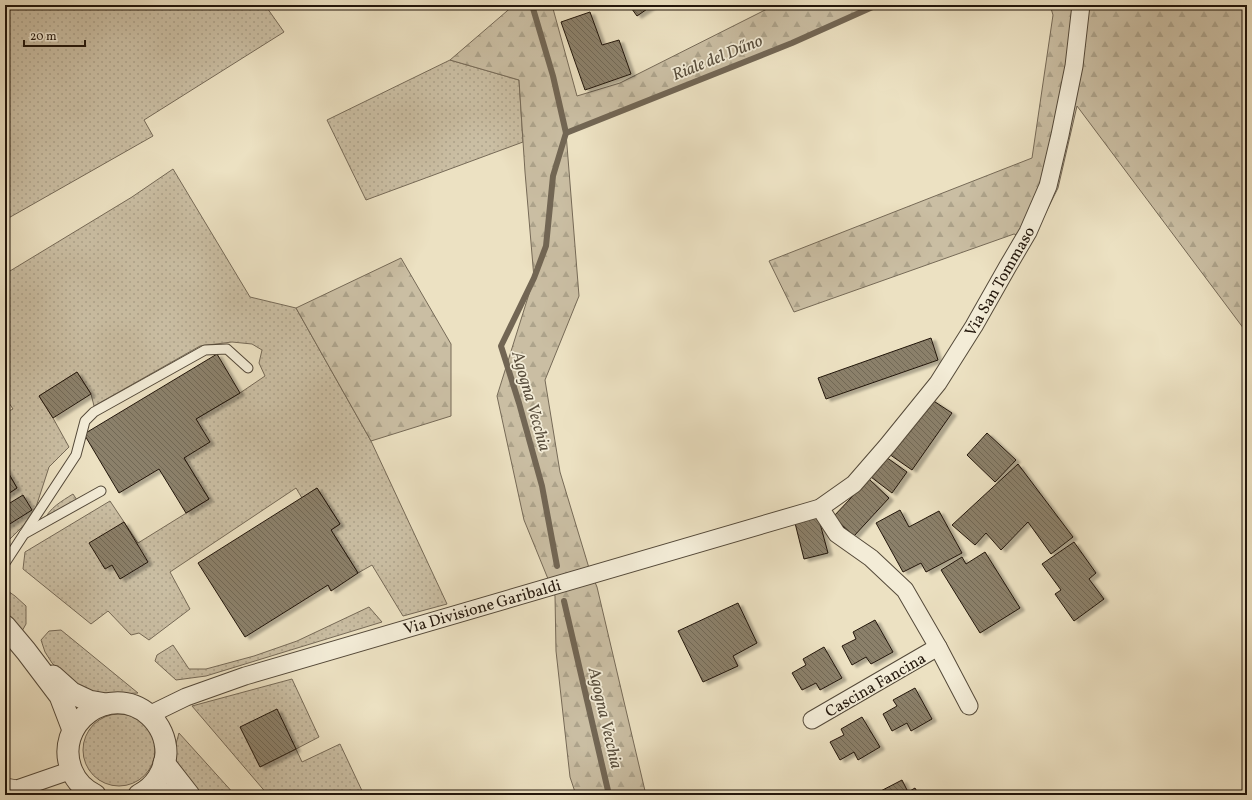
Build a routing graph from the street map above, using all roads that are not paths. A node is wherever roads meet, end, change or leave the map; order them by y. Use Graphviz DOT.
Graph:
graph roads {
  1 [pos="1081,5"];
  2 [pos="248,368"];
  3 [pos="101,490"];
  4 [pos="820,508"];
  5 [pos="24,534"];
  6 [pos="5,563"];
  7 [pos="5,626"];
  8 [pos="938,647"];
  9 [pos="26,651"];
  10 [pos="106,704"];
  11 [pos="969,706"];
  12 [pos="149,715"];
  13 [pos="812,720"];
  14 [pos="73,730"];
  15 [pos="164,763"];
  16 [pos="72,770"];
  17 [pos="5,787"];
  18 [pos="141,794"];
  19 [pos="95,795"];
  20 [pos="170,795"];
  21 [pos="189,795"];
  1 -- 4 [label="street, Via San Tommaso"];
  2 -- 5 [label="lane"];
  3 -- 5 [label="lane"];
  4 -- 8 [label="street, Cascina Fancina"];
  4 -- 12 [label="street, Via Divisione Garibaldi"];
  5 -- 6 [label="lane"];
  7 -- 9 [label="street"];
  8 -- 11 [label="street, Cascina Fancina"];
  8 -- 13 [label="street, Cascina Fancina"];
  9 -- 10 [label="street"];
  9 -- 14 [label="street"];
  10 -- 12 [label="street"];
  10 -- 14 [label="street"];
  12 -- 15 [label="street"];
  14 -- 16 [label="street"];
  15 -- 18 [label="street"];
  15 -- 21 [label="street"];
  16 -- 17 [label="street"];
  16 -- 19 [label="street"];
  18 -- 20 [label="street"];
}
